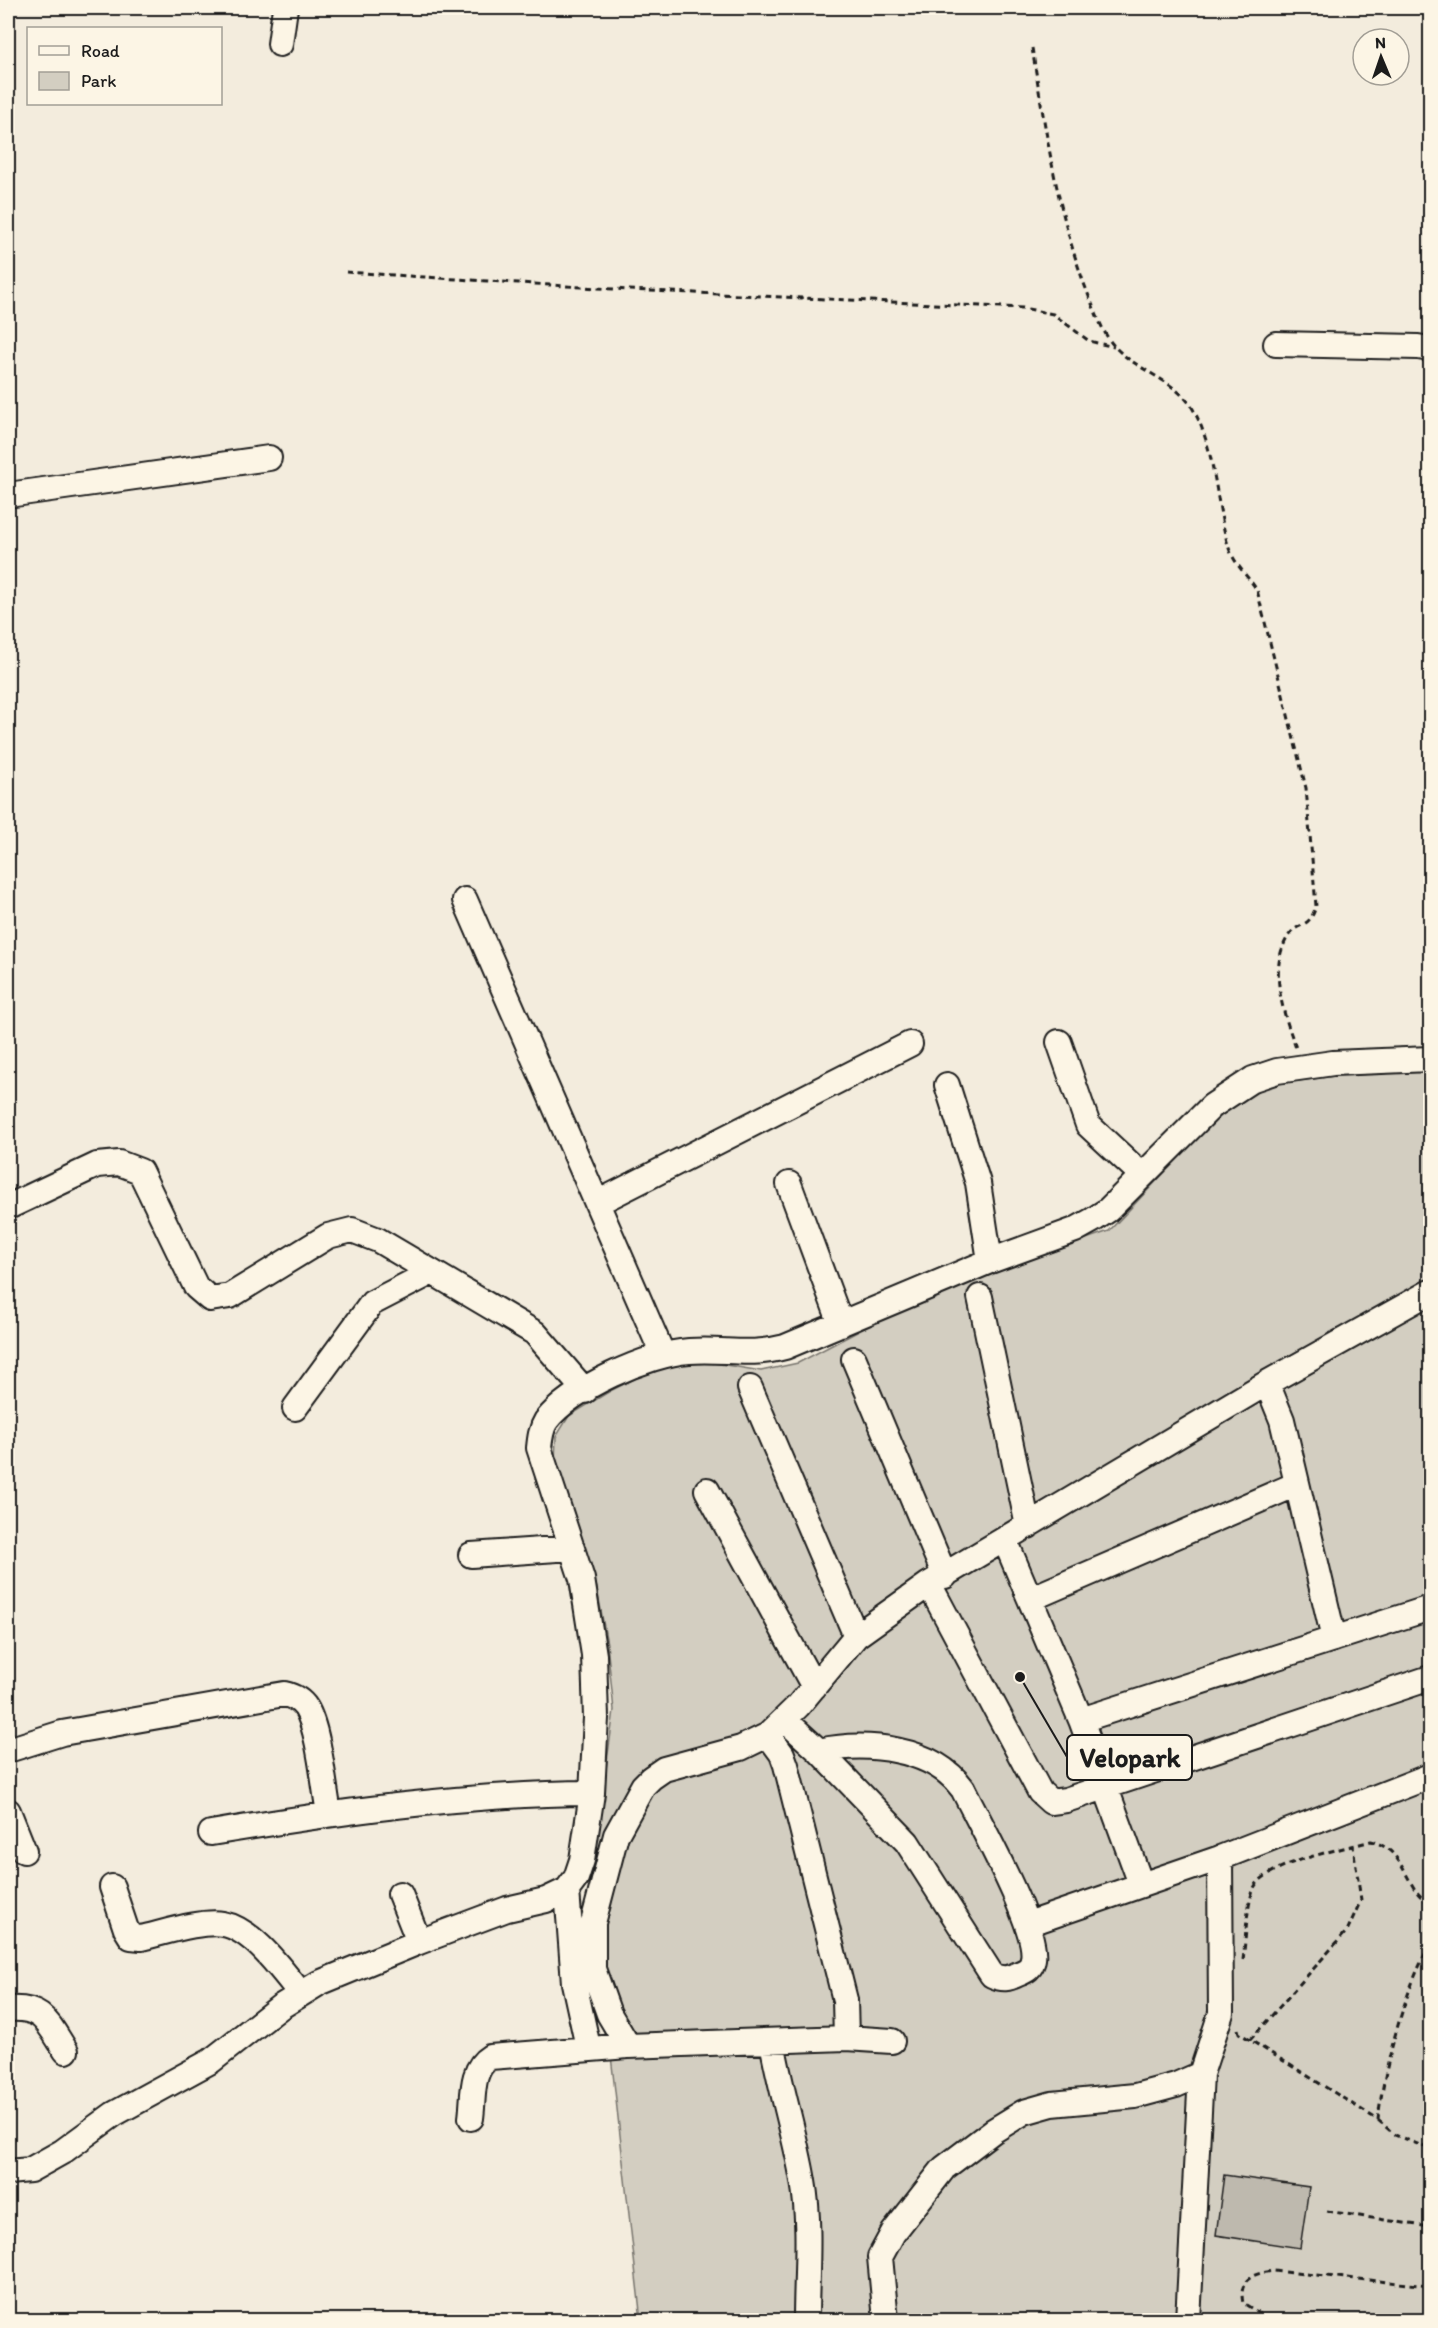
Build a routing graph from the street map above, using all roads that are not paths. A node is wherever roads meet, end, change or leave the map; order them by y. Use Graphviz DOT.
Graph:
graph roads {
  1 [pos="285,8"];
  2 [pos="280,44"];
  3 [pos="1276,344"];
  4 [pos="1431,349"];
  5 [pos="269,458"];
  6 [pos="8,495"];
  7 [pos="465,900"];
  8 [pos="1059,1042"];
  9 [pos="910,1044"];
  10 [pos="1431,1059"];
  11 [pos="947,1085"];
  12 [pos="1142,1175"];
  13 [pos="789,1184"];
  14 [pos="597,1203"];
  15 [pos="8,1207"];
  16 [pos="990,1261"];
  17 [pos="432,1272"];
  18 [pos="1431,1292"];
  19 [pos="980,1297"];
  20 [pos="841,1324"];
  21 [pos="663,1355"];
  22 [pos="854,1359"];
  23 [pos="1267,1383"];
  24 [pos="750,1388"];
  25 [pos="585,1391"];
  26 [pos="295,1408"];
  27 [pos="1297,1484"];
  28 [pos="707,1490"];
  29 [pos="1028,1526"];
  30 [pos="1005,1540"];
  31 [pos="572,1548"];
  32 [pos="471,1555"];
  33 [pos="937,1580"];
  34 [pos="1030,1599"];
  35 [pos="1431,1608"];
  36 [pos="856,1636"];
  37 [pos="1334,1639"];
  38 [pos="1431,1678"];
  39 [pos="814,1687"];
  40 [pos="1082,1720"];
  41 [pos="776,1728"];
  42 [pos="8,1750"];
  43 [pos="819,1750"];
  44 [pos="1431,1776"];
  45 [pos="1106,1786"];
  46 [pos="592,1793"];
  47 [pos="8,1811"];
  48 [pos="328,1813"];
  49 [pos="211,1833"];
  50 [pos="24,1851"];
  51 [pos="1220,1858"];
  52 [pos="1141,1884"];
  53 [pos="112,1887"];
  54 [pos="567,1890"];
  55 [pos="400,1894"];
  56 [pos="1028,1924"];
  57 [pos="419,1942"];
  58 [pos="301,1994"];
  59 [pos="8,2009"];
  60 [pos="846,2038"];
  61 [pos="772,2041"];
  62 [pos="892,2041"];
  63 [pos="628,2046"];
  64 [pos="588,2048"];
  65 [pos="66,2051"];
  66 [pos="1201,2074"];
  67 [pos="471,2118"];
  68 [pos="8,2172"];
  69 [pos="806,2320"];
  70 [pos="886,2320"];
  71 [pos="1188,2320"];
  1 -- 2 [label="street"];
  3 -- 4 [label="street"];
  5 -- 6 [label="street"];
  7 -- 14 [label="street"];
  8 -- 12 [label="street"];
  9 -- 14 [label="street"];
  10 -- 12 [label="street"];
  11 -- 16 [label="street"];
  12 -- 16 [label="street"];
  13 -- 20 [label="street"];
  14 -- 21 [label="street"];
  15 -- 17 [label="street"];
  16 -- 20 [label="street"];
  17 -- 25 [label="street"];
  17 -- 26 [label="street"];
  18 -- 23 [label="street"];
  19 -- 29 [label="street"];
  20 -- 21 [label="street"];
  21 -- 25 [label="street"];
  22 -- 33 [label="street"];
  23 -- 27 [label="street"];
  23 -- 29 [label="street"];
  24 -- 36 [label="street"];
  25 -- 31 [label="street"];
  27 -- 34 [label="street"];
  27 -- 37 [label="street"];
  28 -- 39 [label="street"];
  29 -- 30 [label="street"];
  30 -- 33 [label="street"];
  30 -- 34 [label="street"];
  31 -- 32 [label="street"];
  31 -- 46 [label="street"];
  33 -- 36 [label="street"];
  33 -- 45 [label="street"];
  34 -- 40 [label="street"];
  35 -- 37 [label="street"];
  36 -- 39 [label="street"];
  37 -- 40 [label="street"];
  38 -- 45 [label="street"];
  39 -- 41 [label="street"];
  40 -- 45 [label="street"];
  41 -- 43 [label="street"];
  41 -- 60 [label="street"];
  41 -- 63 [label="street"];
  42 -- 48 [label="street"];
  43 -- 56 [label="street"];
  43 -- 56 [label="street"];
  44 -- 51 [label="street"];
  45 -- 52 [label="street"];
  46 -- 48 [label="street"];
  46 -- 54 [label="street"];
  47 -- 50 [label="street"];
  48 -- 49 [label="street"];
  51 -- 52 [label="street"];
  51 -- 66 [label="street"];
  52 -- 56 [label="street"];
  53 -- 58 [label="street"];
  54 -- 57 [label="street"];
  54 -- 64 [label="street"];
  55 -- 57 [label="street"];
  57 -- 58 [label="street"];
  58 -- 68 [label="street"];
  59 -- 65 [label="street"];
  60 -- 61 [label="street"];
  60 -- 62 [label="street"];
  61 -- 63 [label="street"];
  61 -- 69 [label="street"];
  63 -- 64 [label="street"];
  64 -- 67 [label="street"];
  66 -- 70 [label="street"];
  66 -- 71 [label="street"];
}
